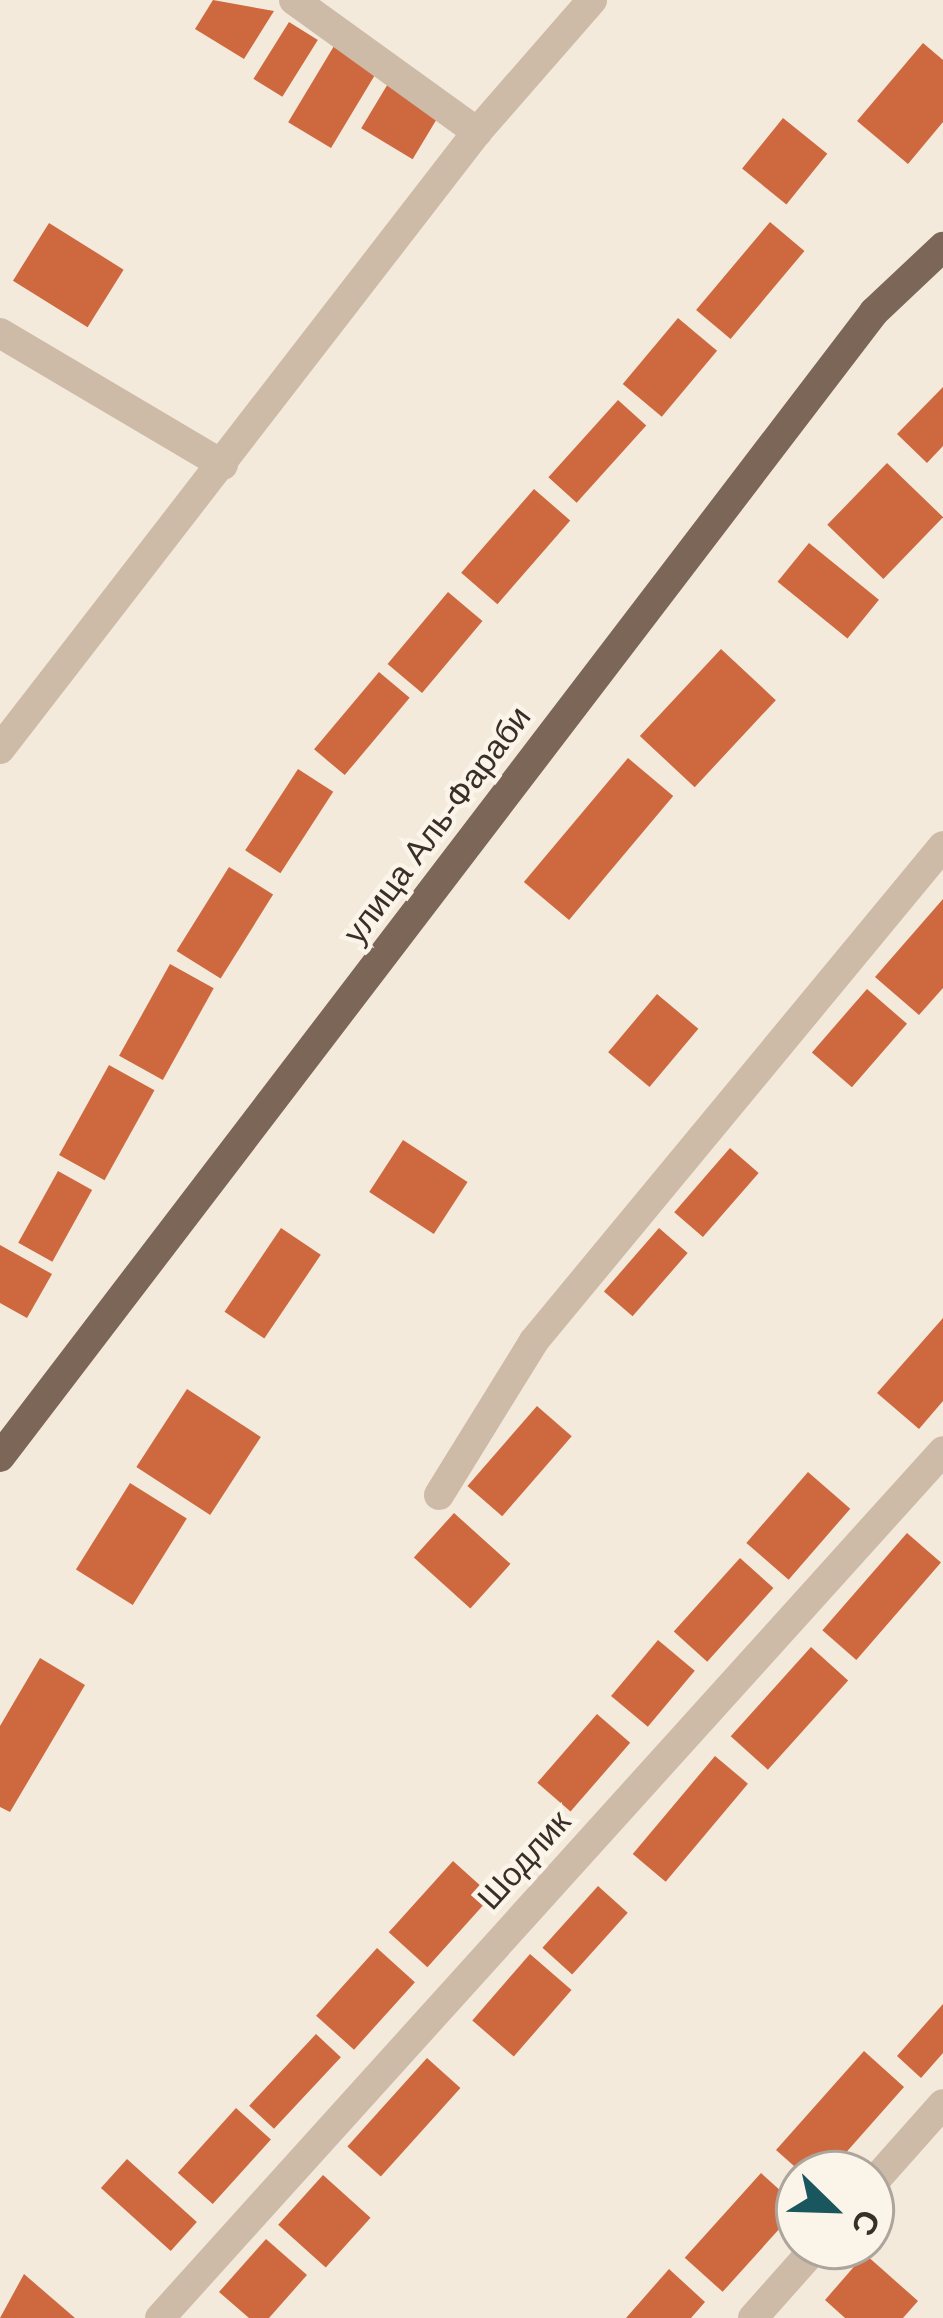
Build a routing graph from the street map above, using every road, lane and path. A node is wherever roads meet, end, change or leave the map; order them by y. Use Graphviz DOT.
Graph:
graph roads {
  1 [pos="294,0"];
  2 [pos="592,0"];
  3 [pos="477,131"];
  4 [pos="943,248"];
  5 [pos="0,333"];
  6 [pos="224,465"];
  7 [pos="0,749"];
  8 [pos="943,846"];
  9 [pos="943,1451"];
  10 [pos="0,1457"];
  11 [pos="439,1495"];
  12 [pos="943,2104"];
  13 [pos="895,2158"];
  14 [pos="795,2270"];
  15 [pos="160,2318"];
  16 [pos="752,2318"];
  1 -- 3 [label="street"];
  2 -- 3 [label="street"];
  3 -- 6 [label="street"];
  4 -- 10 [label="main road, улица Аль-Фараби"];
  5 -- 6 [label="street"];
  6 -- 7 [label="street"];
  8 -- 11 [label="street"];
  9 -- 15 [label="street, Шодлик"];
  12 -- 13 [label="street"];
  14 -- 16 [label="street"];
}
